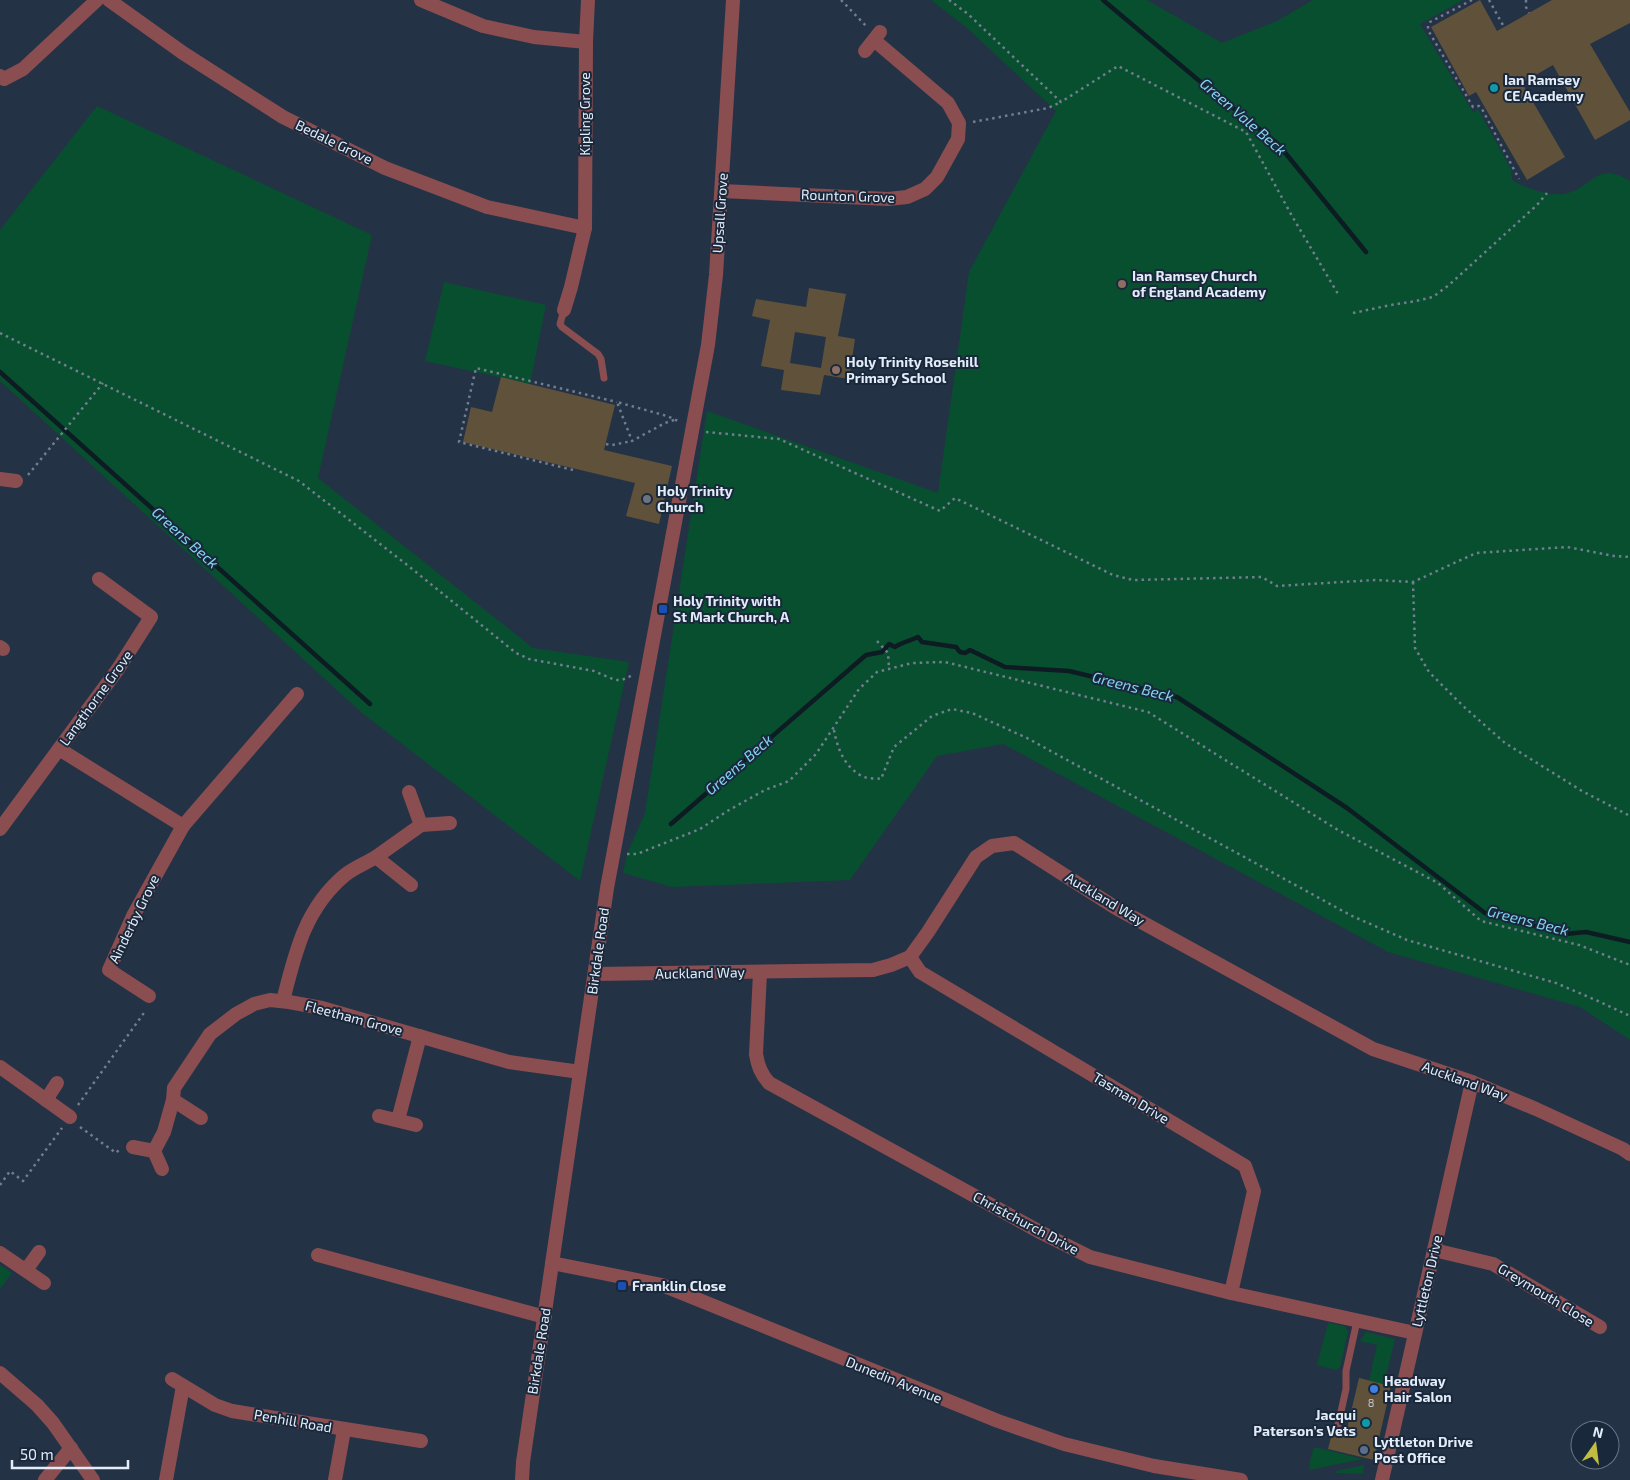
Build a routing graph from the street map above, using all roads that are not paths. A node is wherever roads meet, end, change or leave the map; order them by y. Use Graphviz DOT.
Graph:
graph roads {
  1 [pos="97,0"];
  2 [pos="109,0"];
  3 [pos="421,0"];
  4 [pos="588,0"];
  5 [pos="733,0"];
  6 [pos="586,42"];
  7 [pos="865,51"];
  8 [pos="0,76"];
  9 [pos="722,191"];
  10 [pos="585,228"];
  11 [pos="564,310"];
  12 [pos="604,378"];
  13 [pos="694,426"];
  14 [pos="0,479"];
  15 [pos="16,481"];
  16 [pos="99,579"];
  17 [pos="297,694"];
  18 [pos="59,749"];
  19 [pos="408,792"];
  20 [pos="450,823"];
  21 [pos="421,825"];
  22 [pos="183,826"];
  23 [pos="0,829"];
  24 [pos="376,857"];
  25 [pos="411,885"];
  26 [pos="910,957"];
  27 [pos="760,973"];
  28 [pos="595,974"];
  29 [pos="149,996"];
  30 [pos="283,1001"];
  31 [pos="420,1036"];
  32 [pos="0,1067"];
  33 [pos="580,1072"];
  34 [pos="1472,1082"];
  35 [pos="57,1083"];
  36 [pos="46,1100"];
  37 [pos="173,1100"];
  38 [pos="379,1116"];
  39 [pos="69,1118"];
  40 [pos="201,1118"];
  41 [pos="398,1120"];
  42 [pos="416,1125"];
  43 [pos="133,1147"];
  44 [pos="154,1151"];
  45 [pos="1630,1154"];
  46 [pos="162,1169"];
  47 [pos="1434,1250"];
  48 [pos="39,1252"];
  49 [pos="0,1253"];
  50 [pos="318,1255"];
  51 [pos="552,1264"];
  52 [pos="26,1270"];
  53 [pos="44,1283"];
  54 [pos="1231,1293"];
  55 [pos="545,1317"];
  56 [pos="1357,1321"];
  57 [pos="1600,1328"];
  58 [pos="1415,1333"];
  59 [pos="0,1373"];
  60 [pos="1338,1425"];
  61 [pos="344,1430"];
  62 [pos="421,1441"];
  63 [pos="71,1448"];
  64 [pos="45,1480"];
  65 [pos="93,1480"];
  66 [pos="166,1480"];
  67 [pos="335,1480"];
  68 [pos="522,1480"];
  69 [pos="1241,1480"];
  70 [pos="1382,1480"];
  1 -- 8 [label="street"];
  2 -- 10 [label="street, Bedale Grove"];
  3 -- 6 [label="street"];
  4 -- 6 [label="street, Kipling Grove"];
  5 -- 9 [label="street, Upsall Grove"];
  6 -- 10 [label="street, Kipling Grove"];
  7 -- 9 [label="street, Rounton Grove"];
  9 -- 13 [label="street, Upsall Grove"];
  10 -- 11 [label="street, Kipling Grove"];
  11 -- 12 [label="lane"];
  13 -- 28 [label="street, Birkdale Road"];
  14 -- 15 [label="street"];
  16 -- 18 [label="street, Langthorne Grove"];
  17 -- 22 [label="street, Ainderby Grove"];
  18 -- 22 [label="street"];
  18 -- 23 [label="street, Langthorne Grove"];
  19 -- 21 [label="street"];
  20 -- 21 [label="street"];
  21 -- 24 [label="street"];
  22 -- 29 [label="street, Ainderby Grove"];
  24 -- 25 [label="street"];
  24 -- 30 [label="street"];
  26 -- 27 [label="street, Auckland Way"];
  26 -- 34 [label="street, Auckland Way"];
  26 -- 54 [label="street, Tasman Drive"];
  27 -- 28 [label="street, Auckland Way"];
  27 -- 54 [label="street, Christchurch Drive"];
  28 -- 33 [label="street, Birkdale Road"];
  30 -- 31 [label="street, Fleetham Grove"];
  30 -- 37 [label="street, Fleetham Grove"];
  31 -- 33 [label="street, Fleetham Grove"];
  31 -- 41 [label="street"];
  32 -- 36 [label="street"];
  33 -- 51 [label="street, Birkdale Road"];
  34 -- 45 [label="street, Auckland Way"];
  34 -- 47 [label="street, Lyttleton Drive"];
  35 -- 36 [label="street"];
  36 -- 39 [label="street"];
  37 -- 40 [label="street"];
  37 -- 44 [label="street, Fleetham Grove"];
  38 -- 41 [label="street"];
  41 -- 42 [label="street"];
  43 -- 44 [label="street"];
  44 -- 46 [label="street"];
  47 -- 57 [label="street, Greymouth Close"];
  47 -- 58 [label="street, Lyttleton Drive"];
  48 -- 52 [label="street"];
  49 -- 52 [label="street"];
  50 -- 55 [label="street"];
  51 -- 55 [label="street, Birkdale Road"];
  51 -- 69 [label="street, Dunedin Avenue"];
  52 -- 53 [label="street"];
  54 -- 56 [label="street, Christchurch Drive"];
  55 -- 68 [label="street, Birkdale Road"];
  56 -- 58 [label="street, Christchurch Drive"];
  56 -- 60 [label="lane"];
  58 -- 70 [label="street, Lyttleton Drive"];
  59 -- 63 [label="street"];
  61 -- 62 [label="street, Penhill Road"];
  61 -- 66 [label="street, Penhill Road"];
  61 -- 67 [label="street"];
  63 -- 64 [label="street"];
  63 -- 65 [label="street"];
}
